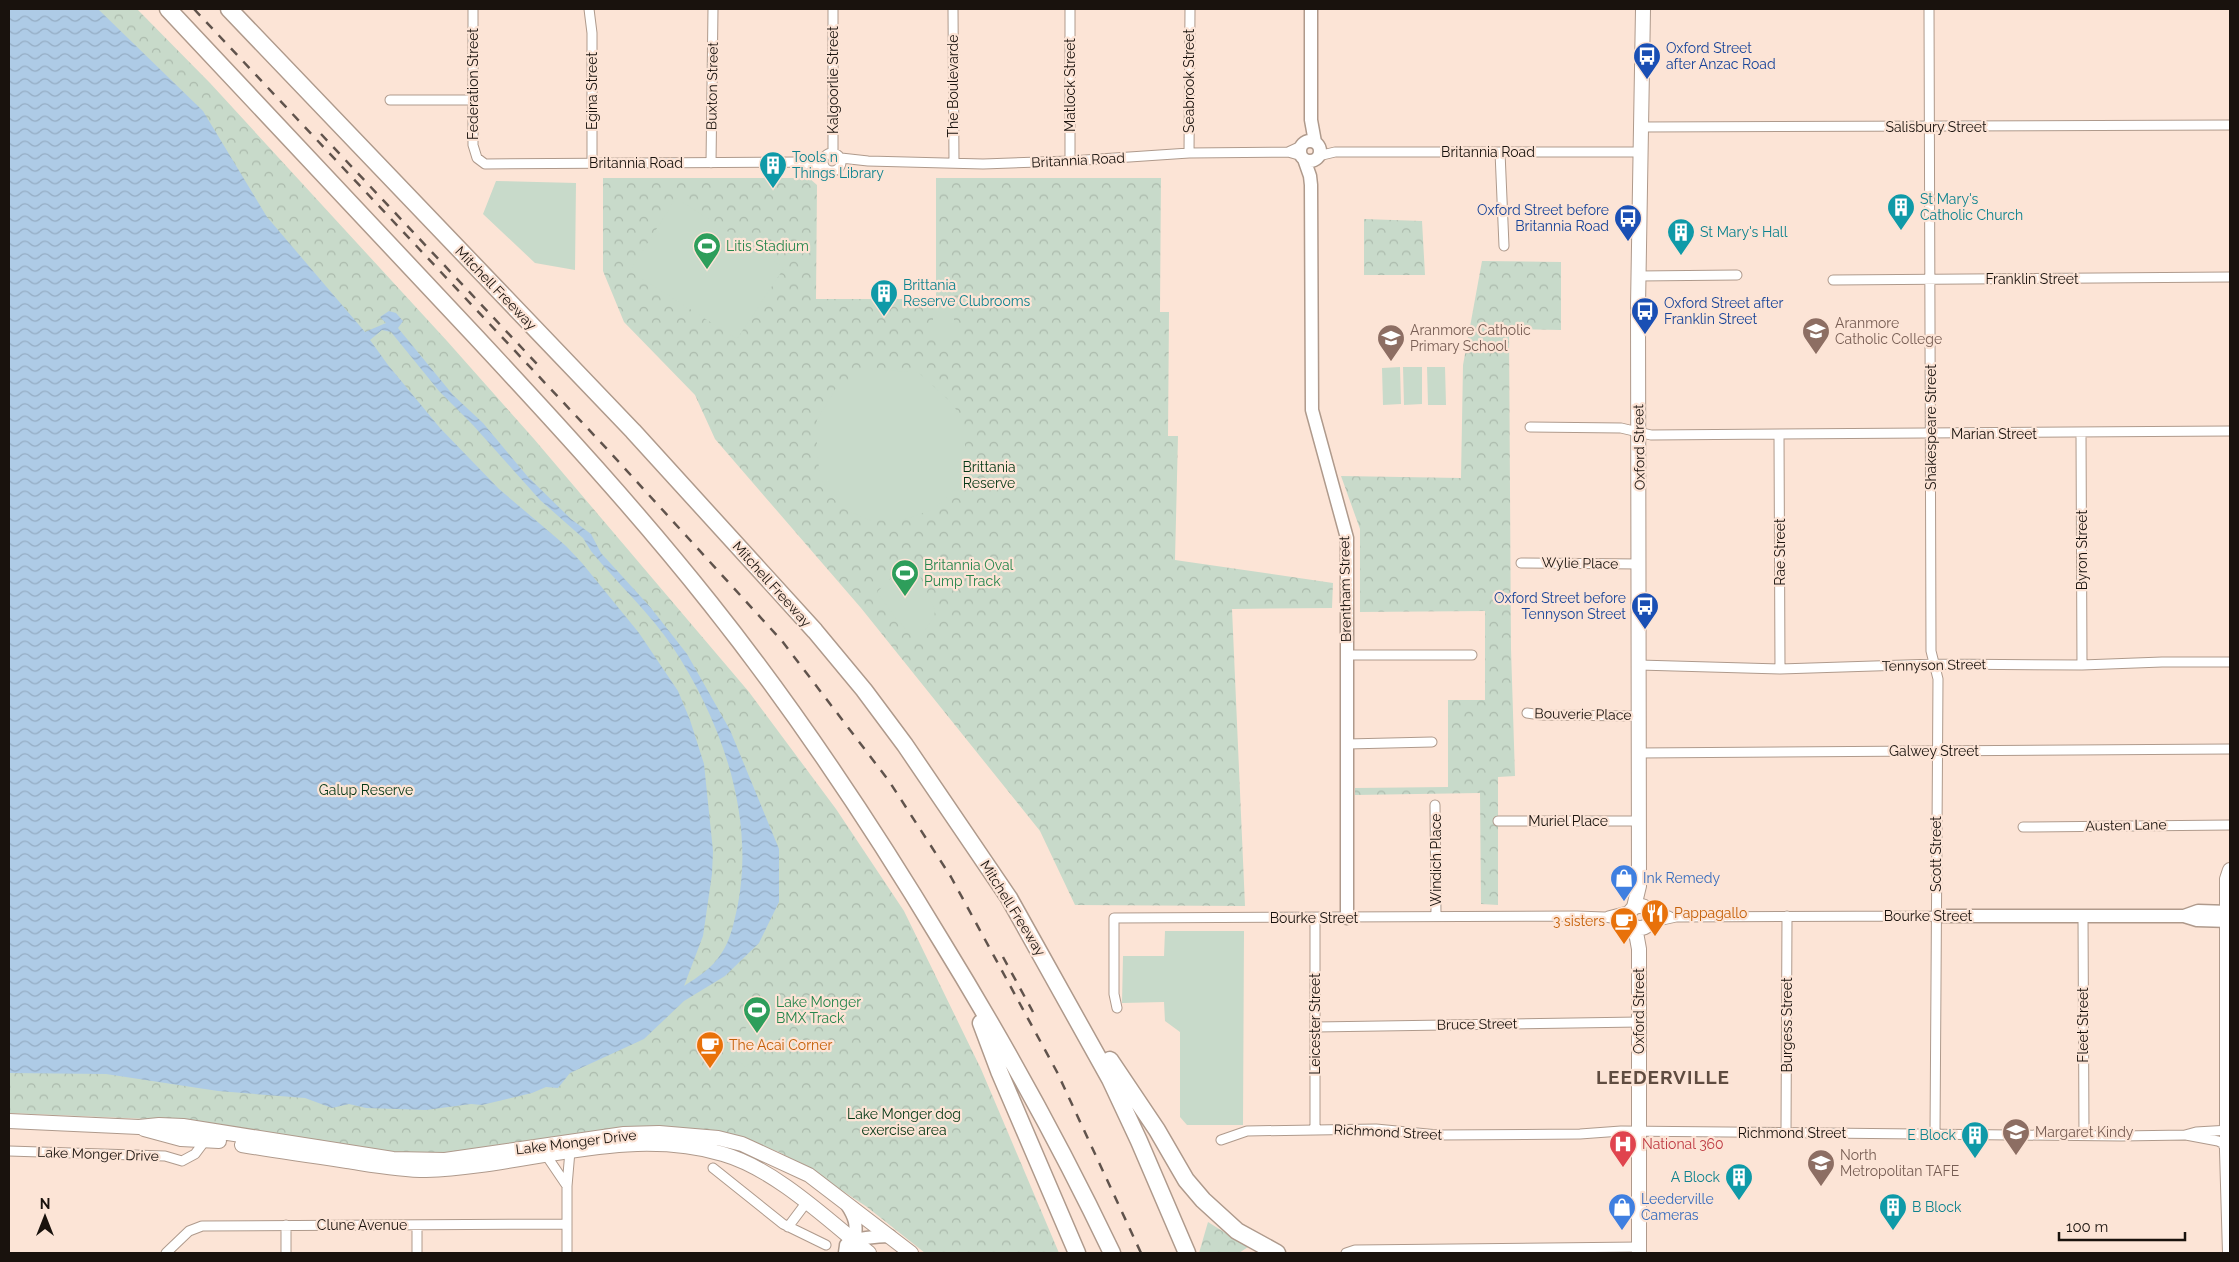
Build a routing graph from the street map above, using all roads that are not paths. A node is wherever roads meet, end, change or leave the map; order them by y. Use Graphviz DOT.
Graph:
graph roads {
  1 [pos="168,9"];
  2 [pos="229,9"];
  3 [pos="241,9"];
  4 [pos="473,9"];
  5 [pos="589,9"];
  6 [pos="595,9"];
  7 [pos="712,9"];
  8 [pos="833,9"];
  9 [pos="953,9"];
  10 [pos="1070,9"];
  11 [pos="1190,9"];
  12 [pos="1311,9"];
  13 [pos="1642,9"];
  14 [pos="1929,9"];
  15 [pos="592,19"];
  16 [pos="390,100"];
  17 [pos="472,100"];
  18 [pos="330,113"];
  19 [pos="2230,125"];
  20 [pos="1929,127"];
  21 [pos="1641,128"];
  22 [pos="1310,150"];
  23 [pos="833,152"];
  24 [pos="1500,152"];
  25 [pos="1641,152"];
  26 [pos="1189,153"];
  27 [pos="477,158"];
  28 [pos="824,161"];
  29 [pos="841,162"];
  30 [pos="1070,162"];
  31 [pos="592,163"];
  32 [pos="711,163"];
  33 [pos="954,163"];
  34 [pos="1504,246"];
  35 [pos="1638,276"];
  36 [pos="1737,276"];
  37 [pos="2230,278"];
  38 [pos="1931,279"];
  39 [pos="1833,280"];
  40 [pos="1530,427"];
  41 [pos="1638,432"];
  42 [pos="2230,432"];
  43 [pos="1931,434"];
  44 [pos="2081,434"];
  45 [pos="1779,435"];
  46 [pos="1520,563"];
  47 [pos="1640,564"];
  48 [pos="1346,655"];
  49 [pos="1472,655"];
  50 [pos="2230,662"];
  51 [pos="1936,664"];
  52 [pos="1638,665"];
  53 [pos="2082,666"];
  54 [pos="1780,669"];
  55 [pos="1527,713"];
  56 [pos="1638,716"];
  57 [pos="1432,742"];
  58 [pos="1347,744"];
  59 [pos="2230,749"];
  60 [pos="1938,751"];
  61 [pos="1639,753"];
  62 [pos="1435,805"];
  63 [pos="1498,821"];
  64 [pos="1638,821"];
  65 [pos="2230,825"];
  66 [pos="2023,827"];
  67 [pos="2230,870"];
  68 [pos="2083,915"];
  69 [pos="1436,916"];
  70 [pos="1787,916"];
  71 [pos="1936,916"];
  72 [pos="2229,916"];
  73 [pos="1640,917"];
  74 [pos="1315,918"];
  75 [pos="1347,918"];
  76 [pos="967,983"];
  77 [pos="1062,989"];
  78 [pos="1117,1008"];
  79 [pos="1638,1022"];
  80 [pos="1316,1027"];
  81 [pos="9,1121"];
  82 [pos="1315,1130"];
  83 [pos="2228,1130"];
  84 [pos="1639,1131"];
  85 [pos="1786,1133"];
  86 [pos="208,1135"];
  87 [pos="1935,1135"];
  88 [pos="2084,1135"];
  89 [pos="2185,1135"];
  90 [pos="1221,1140"];
  91 [pos="9,1151"];
  92 [pos="570,1151"];
  93 [pos="2227,1151"];
  94 [pos="546,1155"];
  95 [pos="713,1168"];
  96 [pos="567,1186"];
  97 [pos="806,1203"];
  98 [pos="846,1203"];
  99 [pos="567,1224"];
  100 [pos="286,1225"];
  101 [pos="417,1225"];
  102 [pos="788,1227"];
  103 [pos="890,1236"];
  104 [pos="826,1245"];
  105 [pos="854,1247"];
  106 [pos="1639,1250"];
  107 [pos="1468,1251"];
  108 [pos="166,1253"];
  109 [pos="286,1253"];
  110 [pos="417,1253"];
  111 [pos="567,1253"];
  112 [pos="845,1253"];
  113 [pos="869,1253"];
  114 [pos="911,1253"];
  115 [pos="1077,1253"];
  116 [pos="1112,1253"];
  117 [pos="1187,1253"];
  118 [pos="1277,1253"];
  119 [pos="1346,1253"];
  120 [pos="2230,1253"];
  1 -- 76 [label="highway"];
  2 -- 18 [label="highway, Mitchell Freeway"];
  3 -- 18 [label="highway"];
  4 -- 17 [label="street, Federation Street"];
  5 -- 15 [label="street, Egina Street"];
  6 -- 15 [label="street, Egina Street"];
  7 -- 32 [label="street, Buxton Street"];
  8 -- 23 [label="street, Kalgoorlie Street"];
  9 -- 33 [label="street, The Boulevarde"];
  10 -- 30 [label="street, Matlock Street"];
  11 -- 26 [label="street, Seabrook Street"];
  12 -- 22 [label="street, Brentham Street"];
  13 -- 21 [label="main road, Oxford Street"];
  14 -- 20 [label="street, Shakespeare Street"];
  15 -- 31 [label="street, Egina Street"];
  16 -- 17 [label="street"];
  17 -- 27 [label="street, Federation Street"];
  18 -- 77 [label="highway, Mitchell Freeway"];
  19 -- 20 [label="street, Salisbury Street"];
  20 -- 21 [label="street, Salisbury Street"];
  20 -- 38 [label="street, Shakespeare Street"];
  21 -- 25 [label="main road, Oxford Street"];
  22 -- 24 [label="street, Britannia Road"];
  22 -- 26 [label="street, Britannia Road"];
  22 -- 48 [label="street, Brentham Street"];
  23 -- 28 [label="street"];
  23 -- 29 [label="street"];
  24 -- 25 [label="street, Britannia Road"];
  24 -- 34 [label="street"];
  25 -- 35 [label="main road, Oxford Street"];
  26 -- 30 [label="street, Britannia Road"];
  27 -- 31 [label="street, Britannia Road"];
  28 -- 29 [label="street, Britannia Road"];
  28 -- 32 [label="street, Britannia Road"];
  29 -- 33 [label="street, Britannia Road"];
  30 -- 33 [label="street, Britannia Road"];
  31 -- 32 [label="street, Britannia Road"];
  35 -- 36 [label="street"];
  35 -- 41 [label="main road, Oxford Street"];
  37 -- 38 [label="street, Franklin Street"];
  38 -- 39 [label="street, Franklin Street"];
  38 -- 43 [label="street, Shakespeare Street"];
  40 -- 41 [label="street, Marian Street"];
  41 -- 45 [label="street, Marian Street"];
  41 -- 47 [label="main road, Oxford Street"];
  42 -- 44 [label="street, Marian Street"];
  43 -- 44 [label="street, Marian Street"];
  43 -- 45 [label="street, Marian Street"];
  43 -- 51 [label="street, Shakespeare Street"];
  44 -- 53 [label="street, Byron Street"];
  45 -- 54 [label="street, Rae Street"];
  46 -- 47 [label="street, Wylie Place"];
  47 -- 52 [label="main road, Oxford Street"];
  48 -- 49 [label="street"];
  48 -- 58 [label="street, Brentham Street"];
  50 -- 53 [label="street, Tennyson Street"];
  51 -- 53 [label="street, Tennyson Street"];
  51 -- 54 [label="street, Tennyson Street"];
  51 -- 60 [label="street, Scott Street"];
  52 -- 54 [label="street, Tennyson Street"];
  52 -- 56 [label="main road, Oxford Street"];
  55 -- 56 [label="street, Bouverie Place"];
  56 -- 61 [label="main road, Oxford Street"];
  57 -- 58 [label="street"];
  58 -- 75 [label="street, Brentham Street"];
  59 -- 60 [label="street, Galwey Street"];
  60 -- 61 [label="street, Galwey Street"];
  60 -- 71 [label="street, Scott Street"];
  61 -- 64 [label="main road, Oxford Street"];
  62 -- 69 [label="street, Windich Place"];
  63 -- 64 [label="street, Muriel Place"];
  64 -- 73 [label="main road, Oxford Street"];
  65 -- 66 [label="street, Austen Lane"];
  67 -- 72 [label="main road"];
  68 -- 71 [label="street, Bourke Street"];
  68 -- 72 [label="street, Bourke Street"];
  68 -- 88 [label="street, Fleet Street"];
  69 -- 73 [label="street, Bourke Street"];
  69 -- 75 [label="street, Bourke Street"];
  70 -- 71 [label="street, Bourke Street"];
  70 -- 73 [label="street, Bourke Street"];
  70 -- 85 [label="street, Burgess Street"];
  71 -- 87 [label="street, Scott Street"];
  72 -- 83 [label="main road"];
  73 -- 79 [label="main road, Oxford Street"];
  74 -- 75 [label="street, Bourke Street"];
  74 -- 78 [label="street, Bourke Street"];
  74 -- 80 [label="street, Leicester Street"];
  76 -- 115 [label="highway"];
  76 -- 116 [label="highway"];
  77 -- 117 [label="highway, Mitchell Freeway"];
  77 -- 118 [label="highway"];
  79 -- 80 [label="street, Bruce Street"];
  79 -- 84 [label="main road, Oxford Street"];
  80 -- 82 [label="street, Leicester Street"];
  81 -- 86 [label="main road, Lake Monger Drive"];
  82 -- 84 [label="street, Richmond Street"];
  82 -- 90 [label="street, Richmond Street"];
  83 -- 89 [label="street, Richmond Street"];
  83 -- 93 [label="main road"];
  84 -- 85 [label="street, Richmond Street"];
  84 -- 106 [label="main road, Oxford Street"];
  85 -- 87 [label="street, Richmond Street"];
  86 -- 91 [label="street, Lake Monger Drive"];
  86 -- 94 [label="main road, Lake Monger Drive"];
  86 -- 98 [label="main road, Lake Monger Drive"];
  87 -- 88 [label="street, Richmond Street"];
  88 -- 89 [label="street, Richmond Street"];
  89 -- 93 [label="street, Richmond Street"];
  92 -- 94 [label="main road, Lake Monger Drive"];
  92 -- 96 [label="street"];
  92 -- 97 [label="main road, Lake Monger Drive"];
  93 -- 120 [label="main road"];
  94 -- 96 [label="street"];
  95 -- 102 [label="street"];
  96 -- 99 [label="street"];
  97 -- 102 [label="street"];
  97 -- 105 [label="main road, Lake Monger Drive"];
  98 -- 103 [label="main road, Lake Monger Drive"];
  98 -- 105 [label="street"];
  99 -- 101 [label="street, Clune Avenue"];
  99 -- 111 [label="street"];
  100 -- 101 [label="street, Clune Avenue"];
  100 -- 108 [label="street, Clune Avenue"];
  100 -- 109 [label="street"];
  101 -- 110 [label="street"];
  102 -- 104 [label="street"];
  103 -- 105 [label="street"];
  103 -- 114 [label="main road, Lake Monger Drive"];
  105 -- 112 [label="street"];
  105 -- 113 [label="main road, Lake Monger Drive"];
  106 -- 107 [label="street"];
  107 -- 119 [label="street"];
}
